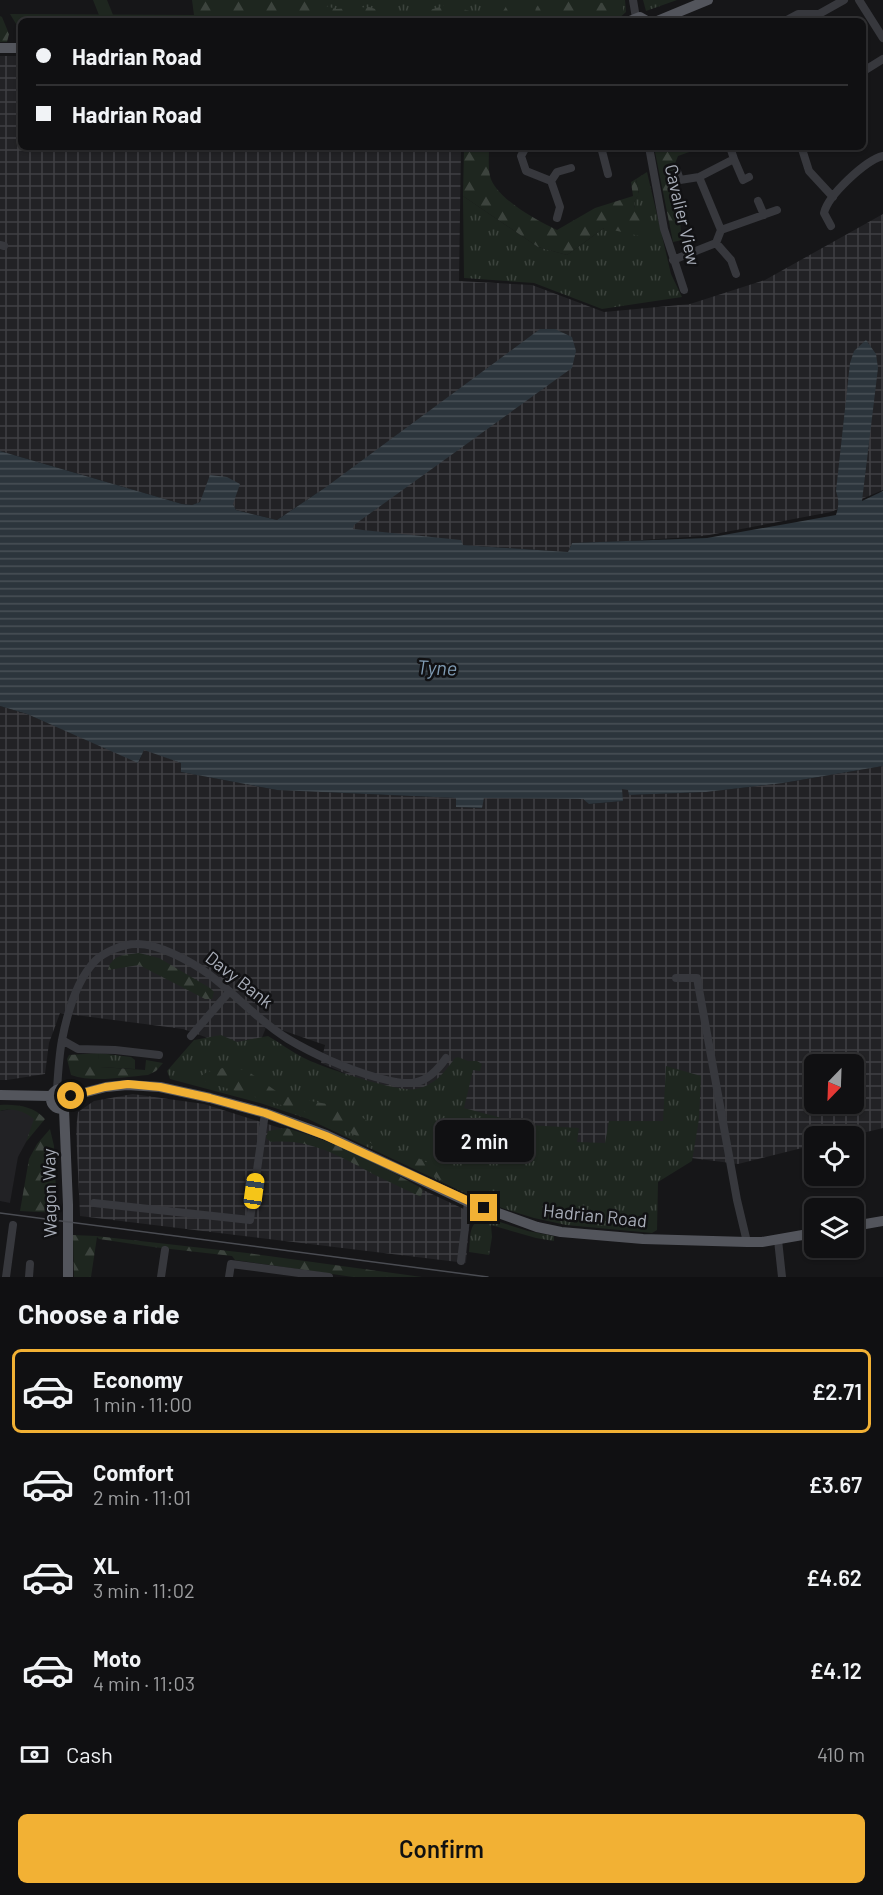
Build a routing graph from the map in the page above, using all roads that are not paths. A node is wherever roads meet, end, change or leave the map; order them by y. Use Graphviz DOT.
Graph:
graph roads {
  1 [pos="633,0"];
  2 [pos="708,0"];
  3 [pos="844,0"];
  4 [pos="860,0"];
  5 [pos="638,18"];
  6 [pos="664,18"];
  7 [pos="791,18"];
  8 [pos="883,38"];
  9 [pos="0,48"];
  10 [pos="18,48"];
  11 [pos="883,59"];
  12 [pos="866,70"];
  13 [pos="524,150"];
  14 [pos="602,150"];
  15 [pos="650,150"];
  16 [pos="731,150"];
  17 [pos="802,150"];
  18 [pos="883,156"];
  19 [pos="734,159"];
  20 [pos="571,168"];
  21 [pos="677,171"];
  22 [pos="608,174"];
  23 [pos="699,177"];
  24 [pos="749,177"];
  25 [pos="551,181"];
  26 [pos="833,197"];
  27 [pos="758,201"];
  28 [pos="777,210"];
  29 [pos="764,214"];
  30 [pos="557,218"];
  31 [pos="831,226"];
  32 [pos="722,230"];
  33 [pos="716,243"];
  34 [pos="673,260"];
  35 [pos="736,274"];
  36 [pos="684,290"];
  37 [pos="676,978"];
  38 [pos="229,992"];
  39 [pos="191,1036"];
  40 [pos="62,1040"];
  41 [pos="159,1055"];
  42 [pos="446,1058"];
  43 [pos="54,1093"];
  44 [pos="0,1095"];
  45 [pos="71,1096"];
  46 [pos="64,1109"];
  47 [pos="265,1113"];
  48 [pos="468,1202"];
  49 [pos="94,1203"];
  50 [pos="883,1221"];
  51 [pos="864,1224"];
  52 [pos="13,1225"];
  53 [pos="804,1235"];
  54 [pos="778,1240"];
  55 [pos="747,1242"];
  56 [pos="165,1250"];
  57 [pos="462,1261"];
  58 [pos="30,1264"];
  59 [pos="290,1274"];
  60 [pos="6,1277"];
  61 [pos="29,1277"];
  62 [pos="68,1277"];
  63 [pos="161,1277"];
  64 [pos="229,1277"];
  65 [pos="329,1277"];
  66 [pos="782,1277"];
  1 -- 5 [label="street"];
  2 -- 6 [label="main road"];
  3 -- 7 [label="street"];
  4 -- 8 [label="street"];
  9 -- 10 [label="main road"];
  11 -- 12 [label="street"];
  13 -- 25 [label="street"];
  14 -- 22 [label="street"];
  15 -- 34 [label="street, Cavalier View"];
  16 -- 19 [label="street"];
  17 -- 26 [label="street"];
  18 -- 26 [label="street"];
  19 -- 23 [label="street"];
  19 -- 24 [label="street"];
  20 -- 25 [label="street"];
  21 -- 23 [label="street"];
  23 -- 32 [label="street"];
  25 -- 30 [label="street"];
  26 -- 31 [label="street"];
  27 -- 29 [label="street"];
  28 -- 29 [label="street"];
  29 -- 32 [label="street"];
  32 -- 33 [label="street"];
  33 -- 34 [label="street"];
  33 -- 35 [label="street"];
  34 -- 36 [label="street, Cavalier View"];
  37 -- 55 [label="street"];
  38 -- 39 [label="street"];
  38 -- 40 [label="street, Davy Bank"];
  38 -- 42 [label="street, Davy Bank"];
  40 -- 41 [label="street"];
  40 -- 43 [label="street, Davy Bank"];
  43 -- 44 [label="main road"];
  43 -- 45 [label="main road"];
  43 -- 46 [label="main road"];
  45 -- 46 [label="main road"];
  45 -- 47 [label="main road, Hadrian Road"];
  46 -- 62 [label="main road, Wagon Way"];
  47 -- 48 [label="main road, Hadrian Road"];
  47 -- 49 [label="street"];
  48 -- 55 [label="main road, Hadrian Road"];
  48 -- 57 [label="street"];
  50 -- 51 [label="main road"];
  52 -- 60 [label="street"];
  53 -- 54 [label="main road, Hadrian Road"];
  54 -- 55 [label="main road, Hadrian Road"];
  54 -- 66 [label="street"];
  56 -- 63 [label="street"];
  58 -- 61 [label="street"];
  59 -- 64 [label="street"];
  59 -- 65 [label="street"];
}
